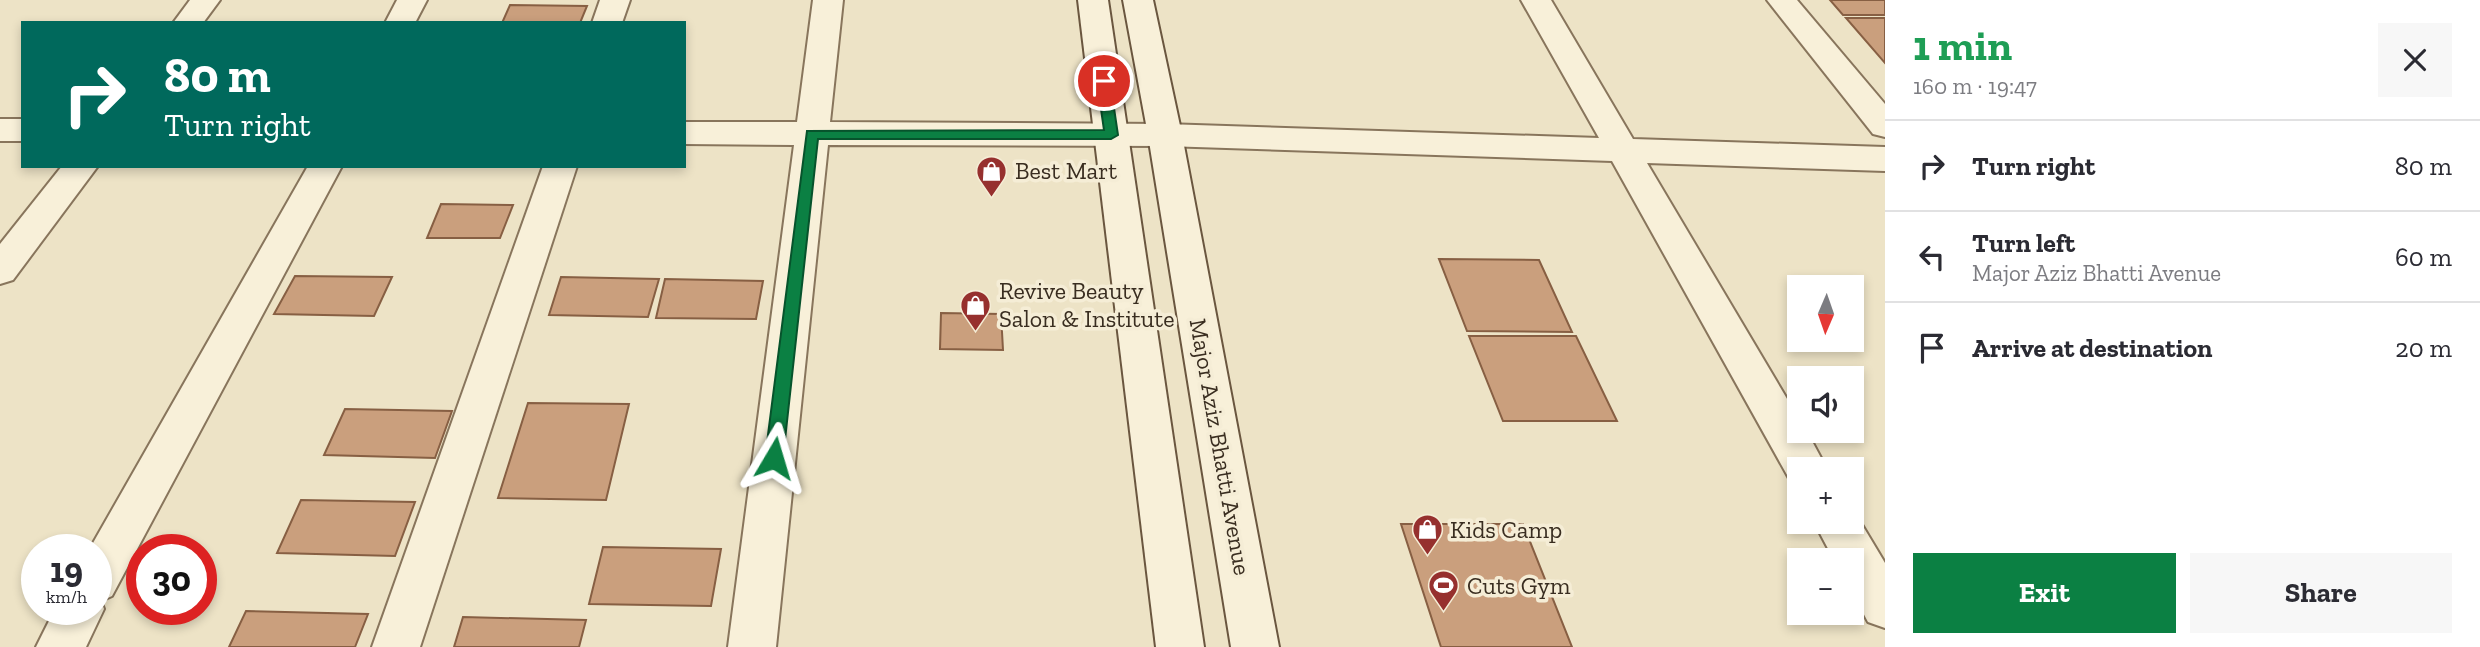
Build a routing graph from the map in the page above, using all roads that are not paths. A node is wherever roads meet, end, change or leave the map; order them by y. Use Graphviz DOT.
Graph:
graph roads {
  1 [pos="205,0"];
  2 [pos="412,0"];
  3 [pos="615,0"];
  4 [pos="828,0"];
  5 [pos="1093,0"];
  6 [pos="1138,0"];
  7 [pos="1536,0"];
  8 [pos="1782,0"];
  9 [pos="189,21"];
  10 [pos="401,21"];
  11 [pos="608,21"];
  12 [pos="1885,126"];
  13 [pos="0,130"];
  14 [pos="21,130"];
  15 [pos="686,134"];
  16 [pos="812,134"];
  17 [pos="1111,135"];
  18 [pos="1165,135"];
  19 [pos="1622,151"];
  20 [pos="1885,159"];
  21 [pos="79,168"];
  22 [pos="324,168"];
  23 [pos="559,168"];
  24 [pos="0,270"];
  25 [pos="1799,457"];
  26 [pos="1843,534"];
  27 [pos="112,552"];
  28 [pos="1885,606"];
  29 [pos="72,625"];
  30 [pos="60,647"];
  31 [pos="396,647"];
  32 [pos="752,647"];
  33 [pos="1180,647"];
  34 [pos="1255,647"];
  1 -- 9 [label="street"];
  2 -- 10 [label="street"];
  3 -- 11 [label="street"];
  4 -- 16 [label="street"];
  5 -- 17 [label="street"];
  6 -- 18 [label="street, Major Aziz Bhatti Avenue"];
  7 -- 19 [label="street"];
  8 -- 12 [label="street"];
  13 -- 14 [label="street"];
  15 -- 16 [label="street"];
  16 -- 17 [label="street"];
  16 -- 32 [label="street"];
  17 -- 18 [label="street"];
  17 -- 33 [label="street"];
  18 -- 19 [label="street"];
  18 -- 34 [label="street, Major Aziz Bhatti Avenue"];
  19 -- 20 [label="street"];
  19 -- 25 [label="street"];
  21 -- 24 [label="street"];
  22 -- 27 [label="street"];
  23 -- 31 [label="street"];
  26 -- 28 [label="street"];
  29 -- 30 [label="street"];
}
